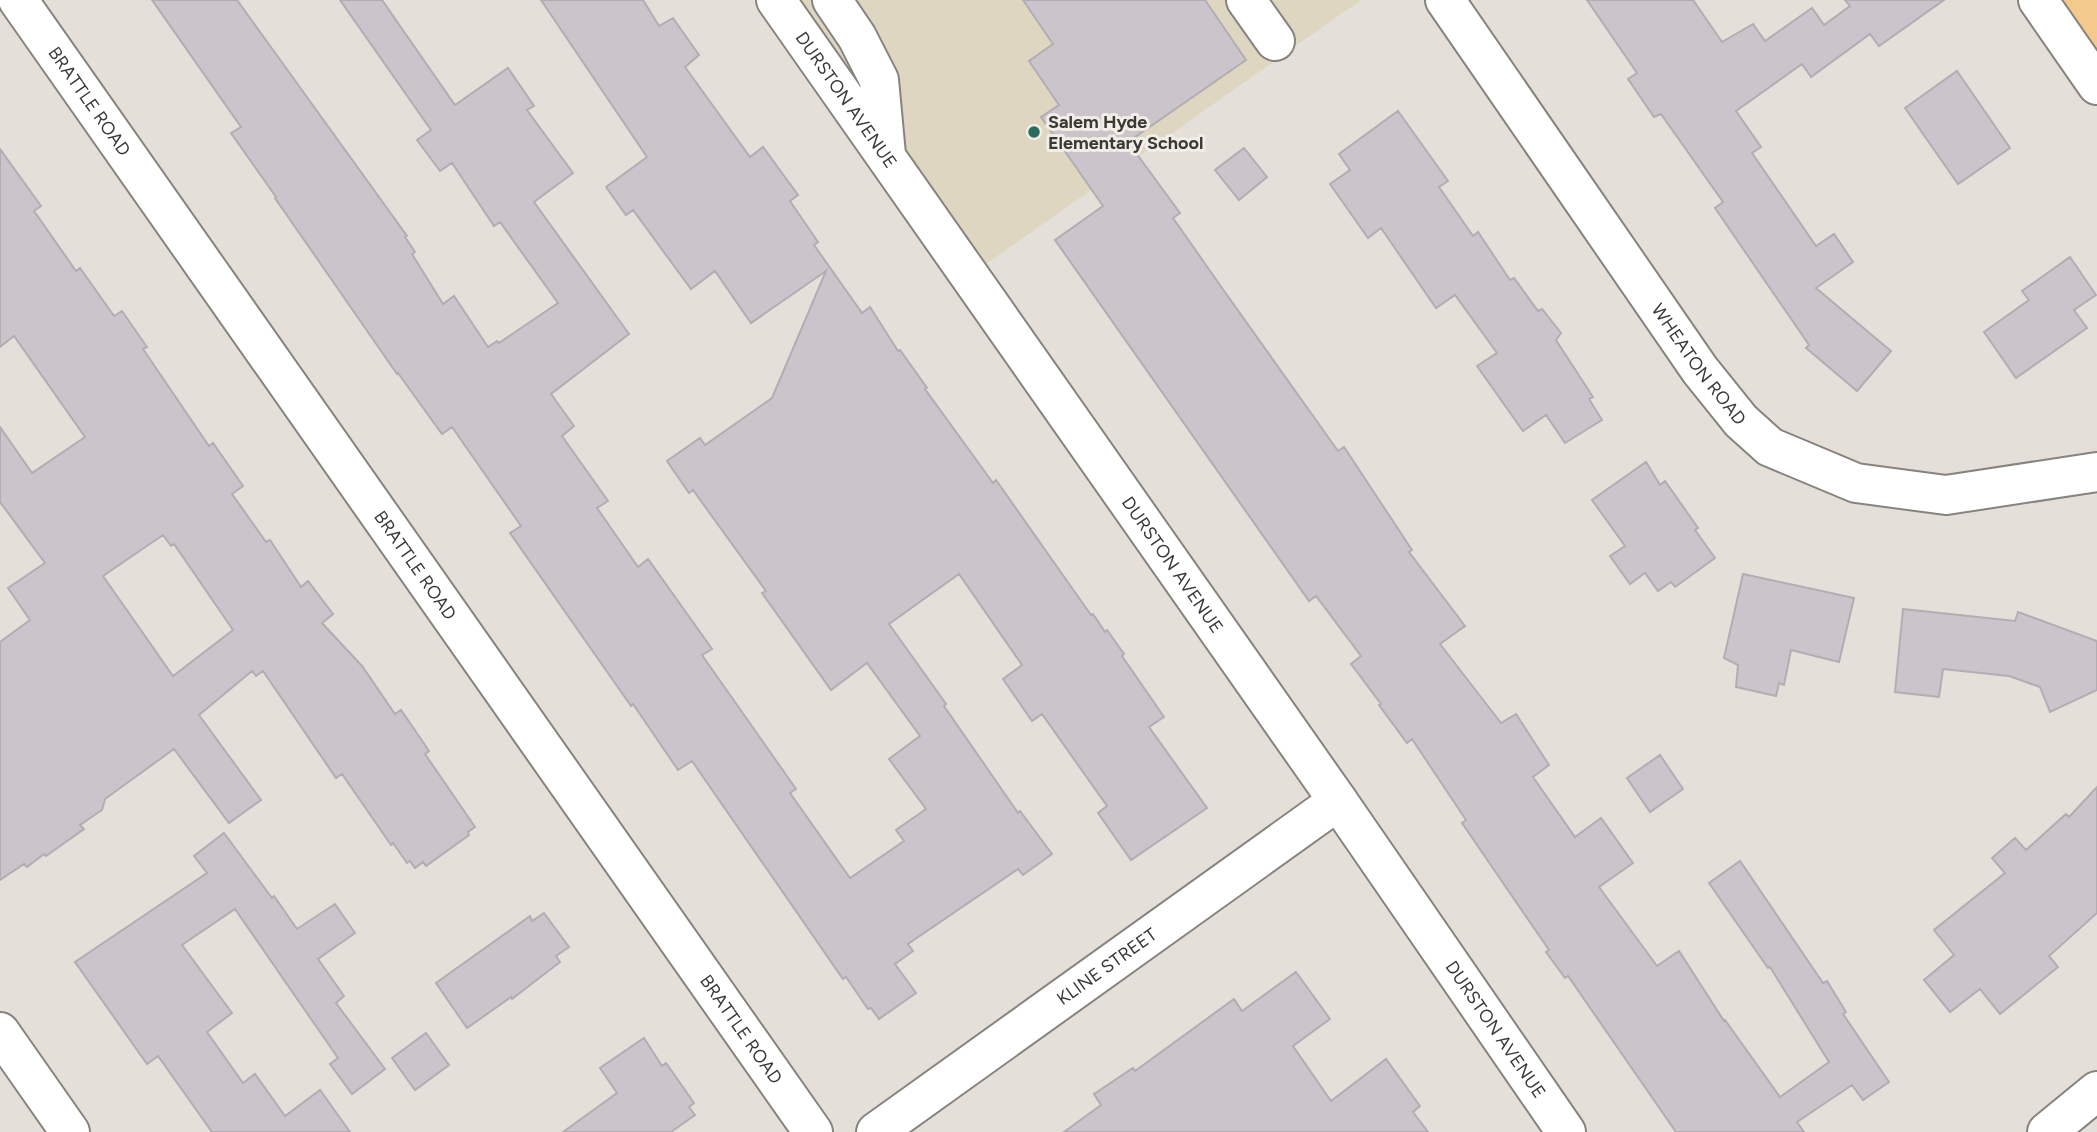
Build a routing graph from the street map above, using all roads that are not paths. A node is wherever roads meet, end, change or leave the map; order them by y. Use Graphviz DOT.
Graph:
graph roads {
  1 [pos="18,0"];
  2 [pos="775,0"];
  3 [pos="832,0"];
  4 [pos="1246,0"];
  5 [pos="2038,0"];
  6 [pos="1451,2"];
  7 [pos="1275,41"];
  8 [pos="2097,85"];
  9 [pos="886,158"];
  10 [pos="2097,472"];
  11 [pos="1338,802"];
  12 [pos="0,1032"];
  13 [pos="2097,1091"];
  14 [pos="70,1132"];
  15 [pos="813,1132"];
  16 [pos="876,1132"];
  17 [pos="1566,1132"];
  18 [pos="2047,1132"];
  1 -- 15 [label="street, BRATTLE ROAD"];
  2 -- 9 [label="street, DURSTON AVENUE"];
  3 -- 9 [label="street"];
  4 -- 7 [label="street"];
  5 -- 8 [label="street"];
  6 -- 10 [label="street, WHEATON ROAD"];
  9 -- 11 [label="street, DURSTON AVENUE"];
  11 -- 16 [label="street, KLINE STREET"];
  11 -- 17 [label="street, DURSTON AVENUE"];
  12 -- 14 [label="street"];
  13 -- 18 [label="street"];
}
